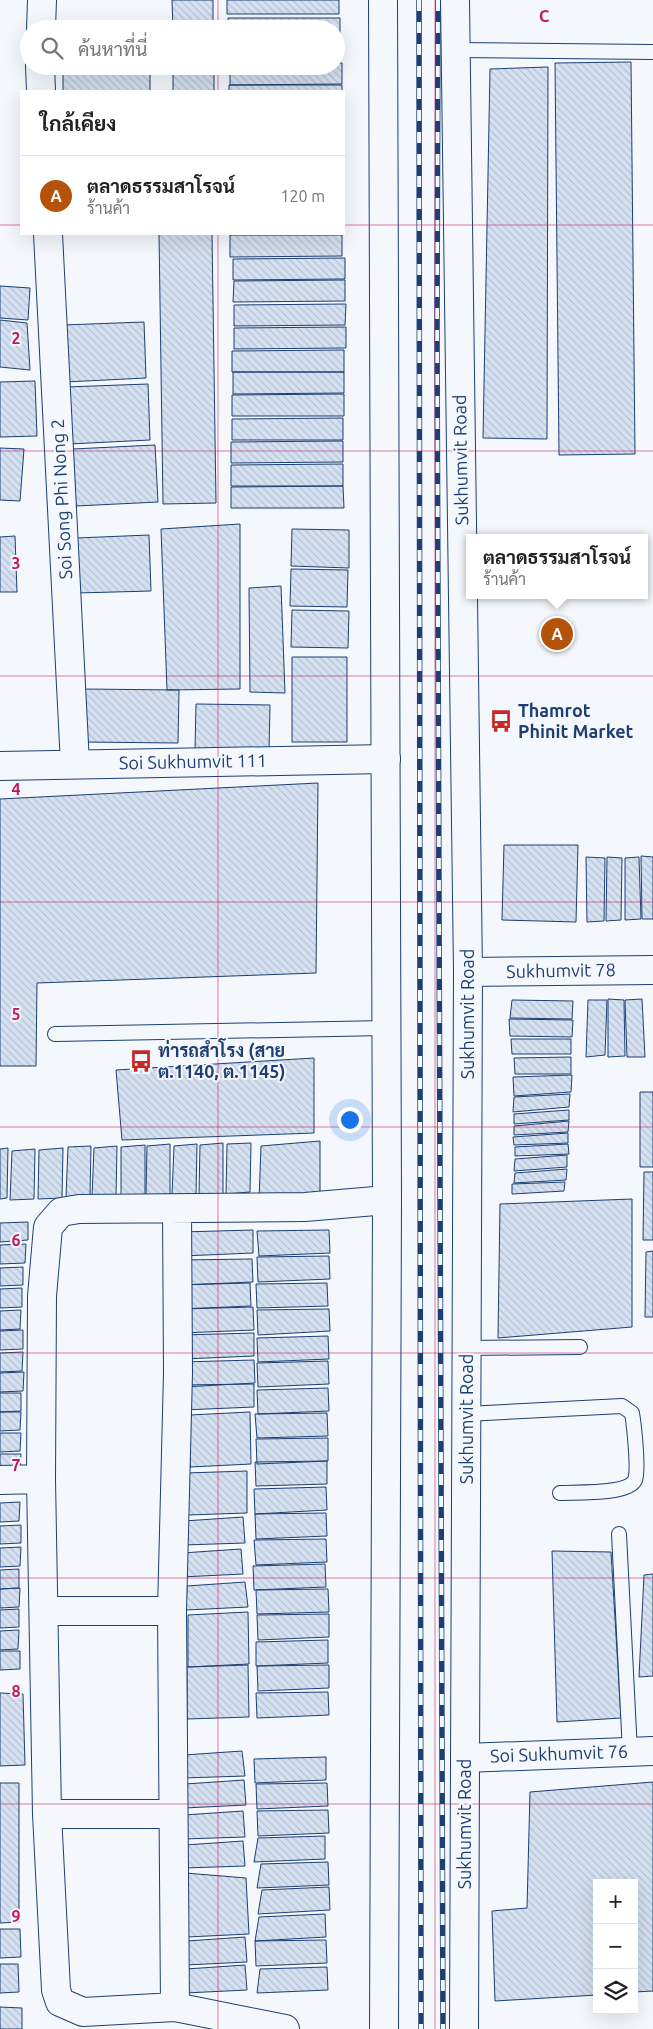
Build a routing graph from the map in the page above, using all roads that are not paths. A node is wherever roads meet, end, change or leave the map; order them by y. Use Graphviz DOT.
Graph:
graph roads {
  1 [pos="42,0"];
  2 [pos="383,0"];
  3 [pos="456,0"];
  4 [pos="41,20"];
  5 [pos="456,50"];
  6 [pos="653,52"];
  7 [pos="40,75"];
  8 [pos="41,90"];
  9 [pos="48,235"];
  10 [pos="386,759"];
  11 [pos="75,764"];
  12 [pos="0,766"];
  13 [pos="653,970"];
  14 [pos="468,972"];
  15 [pos="386,1028"];
  16 [pos="55,1034"];
  17 [pos="387,1200"];
  18 [pos="177,1209"];
  19 [pos="580,1347"];
  20 [pos="467,1348"];
  21 [pos="466,1414"];
  22 [pos="0,1480"];
  23 [pos="41,1480"];
  24 [pos="560,1493"];
  25 [pos="619,1534"];
  26 [pos="44,1611"];
  27 [pos="172,1611"];
  28 [pos="642,1752"];
  29 [pos="465,1758"];
  30 [pos="48,1814"];
  31 [pos="174,1814"];
  32 [pos="175,2007"];
  33 [pos="284,2029"];
  34 [pos="384,2029"];
  35 [pos="464,2029"];
  1 -- 4 [label="main road"];
  2 -- 10 [label="main road"];
  3 -- 5 [label="main road, Sukhumvit Road"];
  5 -- 6 [label="lane"];
  5 -- 14 [label="main road, Sukhumvit Road"];
  7 -- 8 [label="main road"];
  9 -- 11 [label="main road, Soi Song Phi Nong 2"];
  10 -- 11 [label="main road, Soi Sukhumvit 111"];
  10 -- 15 [label="main road"];
  11 -- 12 [label="main road, Soi Sukhumvit 111"];
  13 -- 14 [label="main road, Sukhumvit 78"];
  14 -- 20 [label="main road, Sukhumvit Road"];
  15 -- 16 [label="lane"];
  15 -- 17 [label="main road"];
  17 -- 18 [label="main road"];
  17 -- 34 [label="main road"];
  18 -- 23 [label="main road"];
  18 -- 27 [label="main road"];
  19 -- 20 [label="lane"];
  20 -- 21 [label="main road, Sukhumvit Road"];
  21 -- 24 [label="lane"];
  21 -- 29 [label="main road, Sukhumvit Road"];
  22 -- 23 [label="main road"];
  23 -- 26 [label="main road"];
  25 -- 28 [label="lane"];
  26 -- 27 [label="main road"];
  26 -- 30 [label="main road"];
  27 -- 31 [label="main road"];
  28 -- 29 [label="main road, Soi Sukhumvit 76"];
  29 -- 35 [label="main road, Sukhumvit Road"];
  30 -- 31 [label="main road"];
  30 -- 32 [label="main road"];
  31 -- 32 [label="main road"];
  32 -- 33 [label="main road"];
}
